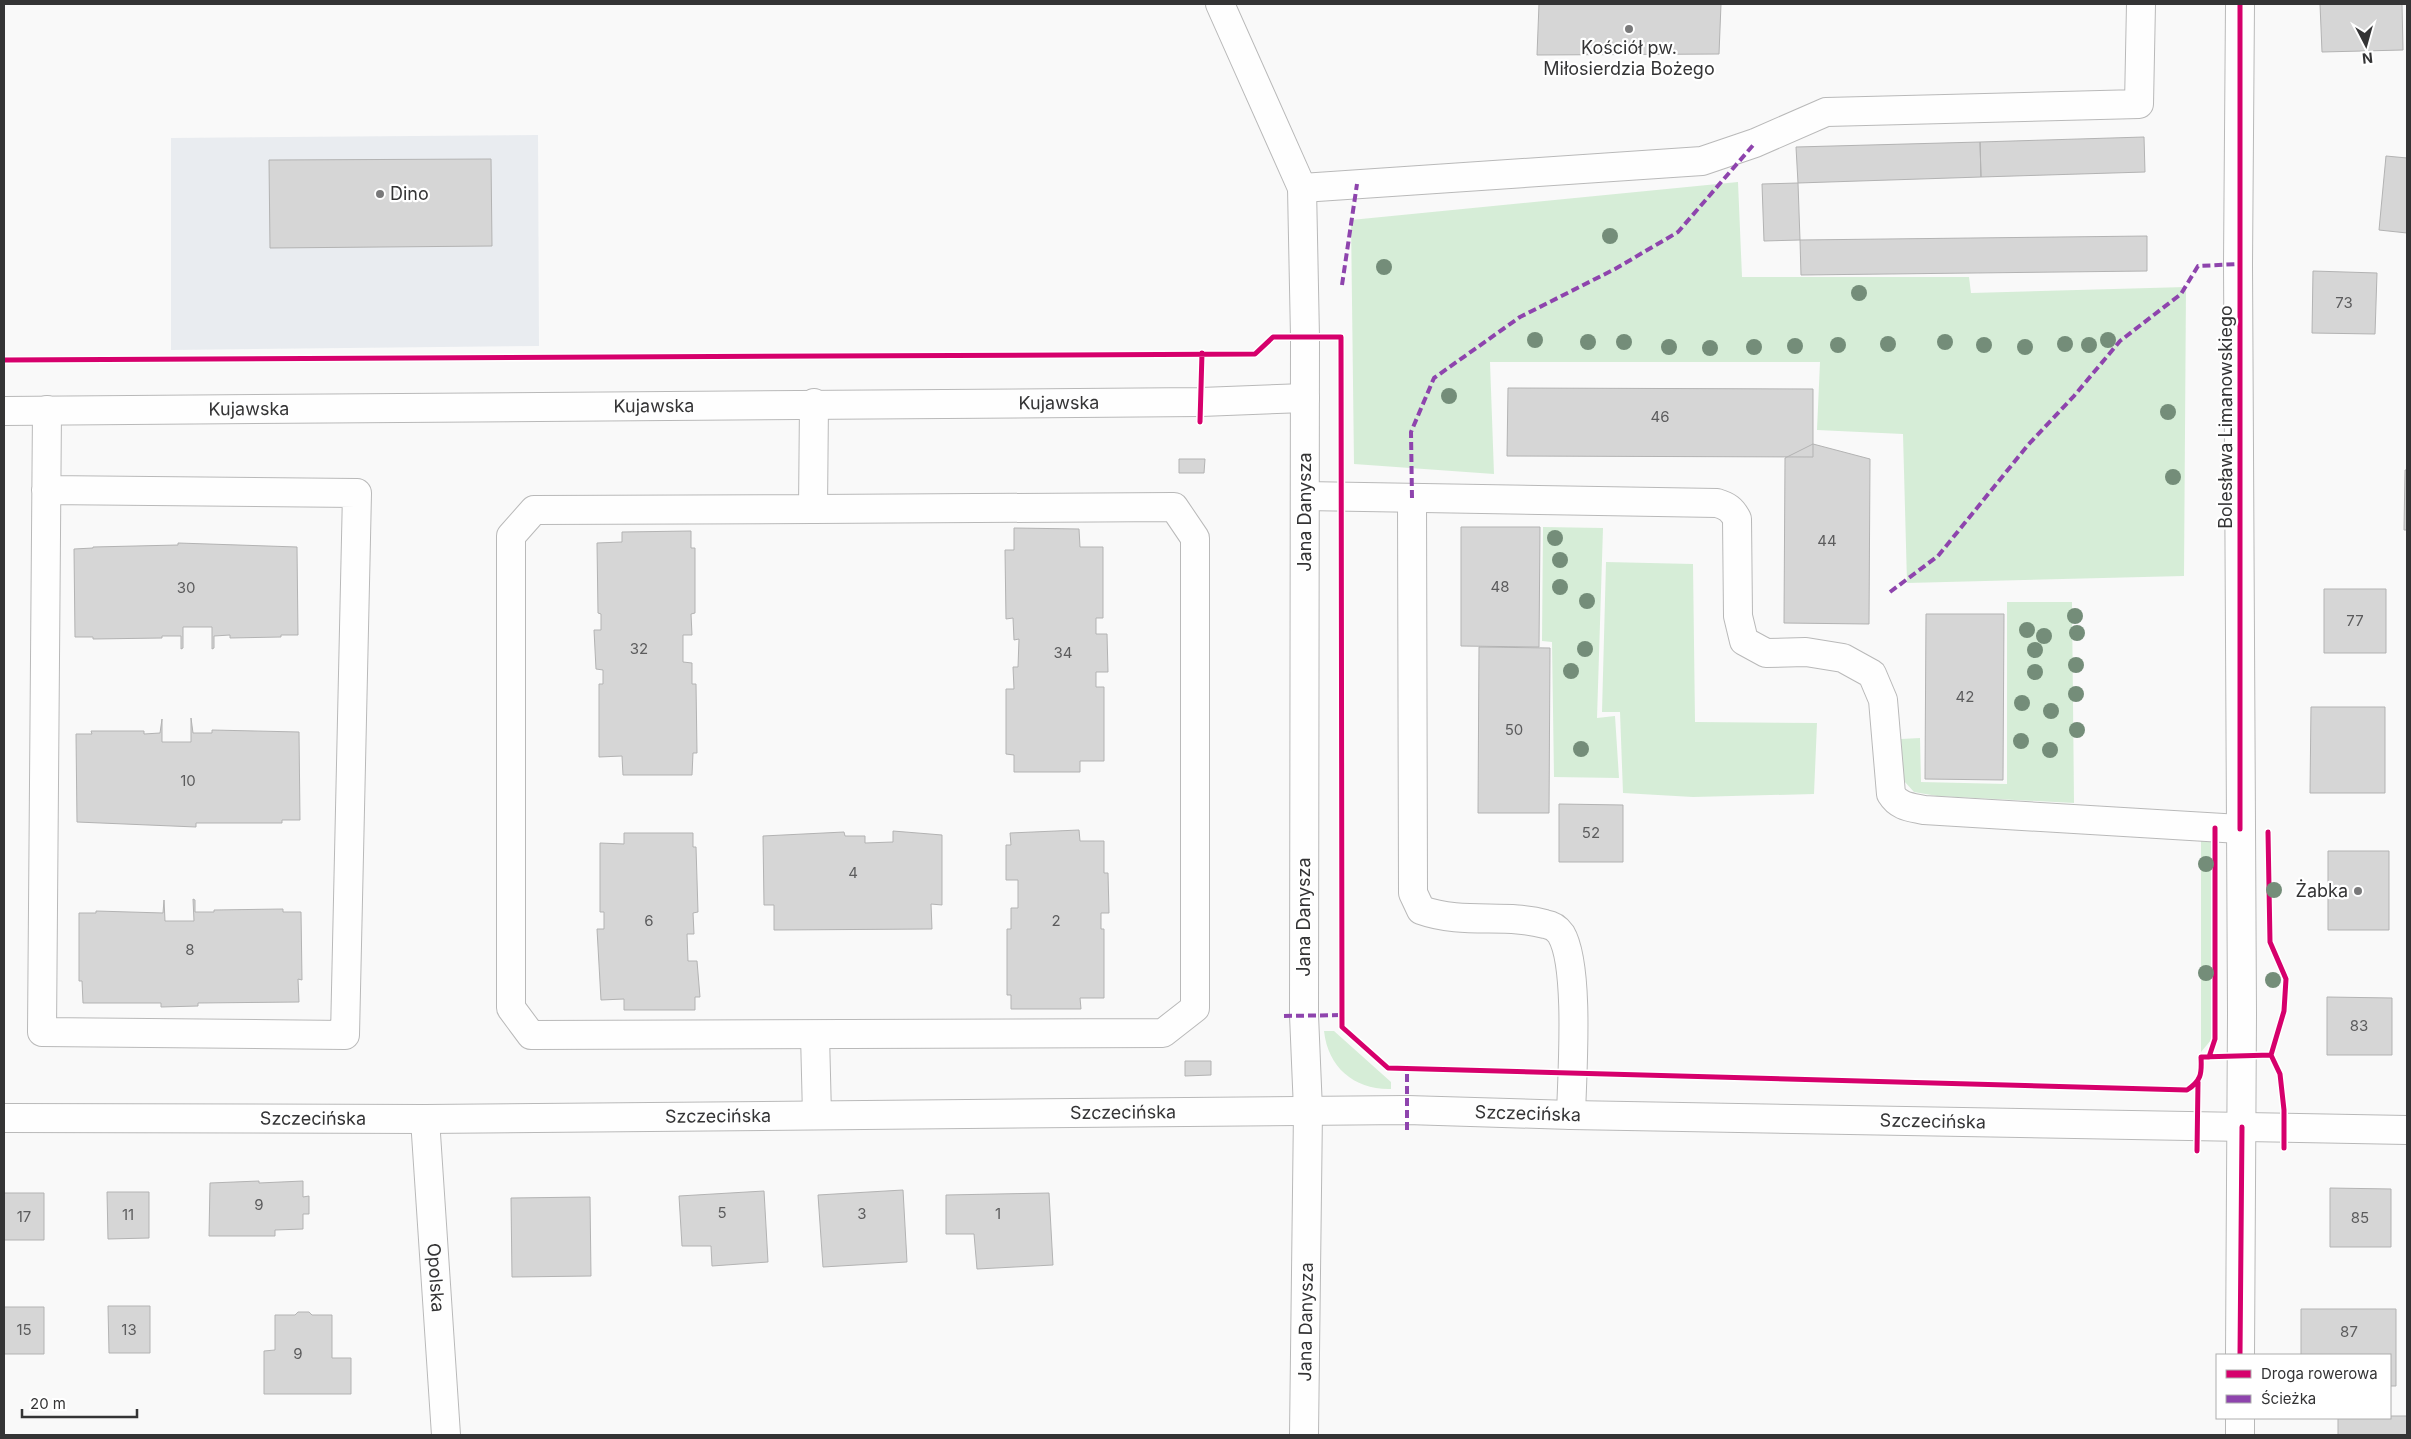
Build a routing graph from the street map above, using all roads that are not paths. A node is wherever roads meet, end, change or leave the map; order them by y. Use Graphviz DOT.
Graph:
graph roads {
  1 [pos="1220,4"];
  2 [pos="2142,4"];
  3 [pos="2240,4"];
  4 [pos="1302,188"];
  5 [pos="1305,398"];
  6 [pos="814,403"];
  7 [pos="47,410"];
  8 [pos="4,411"];
  9 [pos="46,490"];
  10 [pos="1305,496"];
  11 [pos="1412,498"];
  12 [pos="813,509"];
  13 [pos="2240,830"];
  14 [pos="815,1035"];
  15 [pos="1308,1110"];
  16 [pos="817,1116"];
  17 [pos="1571,1116"];
  18 [pos="4,1118"];
  19 [pos="425,1119"];
  20 [pos="2242,1127"];
  21 [pos="2407,1130"];
  22 [pos="2240,1354"];
  23 [pos="2240,1419"];
  24 [pos="446,1435"];
  25 [pos="1304,1435"];
  26 [pos="2240,1435"];
  1 -- 4 [label="street"];
  2 -- 4 [label="street"];
  3 -- 13 [label="street, Bolesława Limanowskiego"];
  4 -- 5 [label="street, Jana Danysza"];
  5 -- 6 [label="street, Kujawska"];
  5 -- 10 [label="street, Jana Danysza"];
  6 -- 7 [label="street, Kujawska"];
  6 -- 12 [label="street"];
  7 -- 8 [label="street, Kujawska"];
  7 -- 9 [label="street"];
  9 -- 9 [label="street"];
  10 -- 11 [label="street"];
  10 -- 15 [label="street, Jana Danysza"];
  11 -- 13 [label="street"];
  11 -- 17 [label="street"];
  12 -- 14 [label="street"];
  12 -- 14 [label="street"];
  13 -- 20 [label="street, Bolesława Limanowskiego"];
  14 -- 16 [label="street"];
  15 -- 16 [label="street, Szczecińska"];
  15 -- 17 [label="street, Szczecińska"];
  15 -- 25 [label="street, Jana Danysza"];
  16 -- 19 [label="street, Szczecińska"];
  17 -- 20 [label="street, Szczecińska"];
  18 -- 19 [label="street, Szczecińska"];
  19 -- 24 [label="street, Opolska"];
  20 -- 21 [label="street, Szczecińska"];
  20 -- 22 [label="street, Bolesława Limanowskiego"];
  23 -- 26 [label="street"];
}
